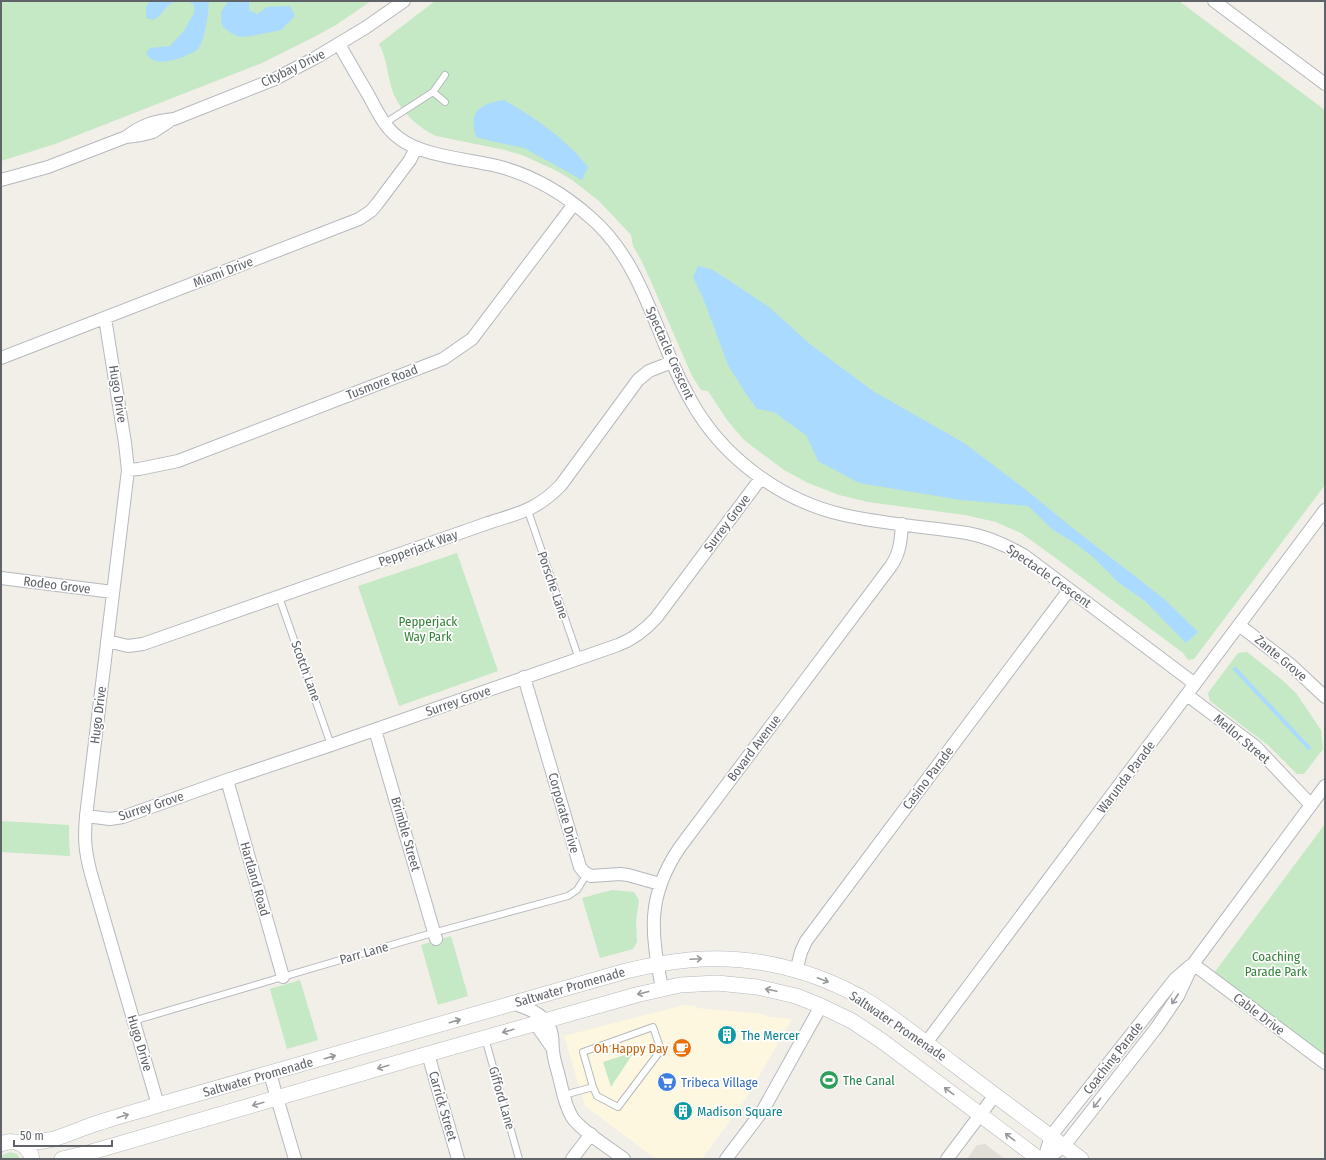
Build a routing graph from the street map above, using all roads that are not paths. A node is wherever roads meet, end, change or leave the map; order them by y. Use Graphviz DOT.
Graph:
graph roads {
  1 [pos="404,1"];
  2 [pos="1214,1"];
  3 [pos="339,44"];
  4 [pos="445,75"];
  5 [pos="1325,84"];
  6 [pos="433,92"];
  7 [pos="445,102"];
  8 [pos="385,123"];
  9 [pos="416,148"];
  10 [pos="1,180"];
  11 [pos="574,204"];
  12 [pos="105,318"];
  13 [pos="1,358"];
  14 [pos="672,362"];
  15 [pos="128,470"];
  16 [pos="761,478"];
  17 [pos="1325,510"];
  18 [pos="528,511"];
  19 [pos="902,524"];
  20 [pos="1,578"];
  21 [pos="1069,590"];
  22 [pos="113,592"];
  23 [pos="279,597"];
  24 [pos="1239,625"];
  25 [pos="107,641"];
  26 [pos="579,659"];
  27 [pos="524,678"];
  28 [pos="1195,684"];
  29 [pos="1187,695"];
  30 [pos="1324,698"];
  31 [pos="375,730"];
  32 [pos="331,745"];
  33 [pos="226,780"];
  34 [pos="1325,786"];
  35 [pos="1311,805"];
  36 [pos="86,816"];
  37 [pos="587,874"];
  38 [pos="660,884"];
  39 [pos="435,936"];
  40 [pos="658,964"];
  41 [pos="1193,964"];
  42 [pos="796,971"];
  43 [pos="283,977"];
  44 [pos="662,988"];
  45 [pos="512,1003"];
  46 [pos="822,1006"];
  47 [pos="133,1021"];
  48 [pos="540,1022"];
  49 [pos="485,1038"];
  50 [pos="926,1043"];
  51 [pos="428,1054"];
  52 [pos="1325,1063"];
  53 [pos="270,1074"];
  54 [pos="592,1087"];
  55 [pos="564,1095"];
  56 [pos="995,1095"];
  57 [pos="278,1098"];
  58 [pos="158,1106"];
  59 [pos="980,1115"];
  60 [pos="1,1130"];
  61 [pos="591,1134"];
  62 [pos="1051,1136"];
  63 [pos="10,1142"];
  64 [pos="1064,1146"];
  65 [pos="32,1159"];
  66 [pos="62,1159"];
  67 [pos="295,1159"];
  68 [pos="458,1159"];
  69 [pos="519,1159"];
  70 [pos="572,1159"];
  71 [pos="624,1159"];
  72 [pos="726,1159"];
  73 [pos="947,1159"];
  74 [pos="1039,1159"];
  75 [pos="1045,1159"];
  76 [pos="1082,1159"];
  1 -- 3 [label="street, Citybay Drive"];
  2 -- 5 [label="street"];
  3 -- 8 [label="street, Spectacle Crescent"];
  3 -- 10 [label="street, Citybay Drive"];
  4 -- 6 [label="lane"];
  6 -- 7 [label="lane"];
  6 -- 8 [label="lane"];
  8 -- 9 [label="street, Spectacle Crescent"];
  9 -- 11 [label="street, Spectacle Crescent"];
  9 -- 12 [label="street, Miami Drive"];
  11 -- 14 [label="street, Spectacle Crescent"];
  11 -- 15 [label="street, Tusmore Road"];
  12 -- 13 [label="street, Miami Drive"];
  12 -- 15 [label="street, Hugo Drive"];
  14 -- 16 [label="street, Spectacle Crescent"];
  14 -- 18 [label="street, Pepperjack Way"];
  15 -- 22 [label="street, Hugo Drive"];
  16 -- 19 [label="street, Spectacle Crescent"];
  16 -- 26 [label="street, Surrey Grove"];
  17 -- 24 [label="street, Warunda Parade"];
  18 -- 23 [label="street, Pepperjack Way"];
  18 -- 26 [label="lane, Porsche Lane"];
  19 -- 21 [label="street, Spectacle Crescent"];
  19 -- 38 [label="street, Bovard Avenue"];
  20 -- 22 [label="street, Rodeo Grove"];
  21 -- 28 [label="street, Spectacle Crescent"];
  21 -- 42 [label="street, Casino Parade"];
  22 -- 25 [label="street, Hugo Drive"];
  23 -- 25 [label="street, Pepperjack Way"];
  23 -- 32 [label="lane, Scotch Lane"];
  24 -- 28 [label="street, Warunda Parade"];
  24 -- 30 [label="street, Zante Grove"];
  25 -- 36 [label="street, Hugo Drive"];
  26 -- 27 [label="street, Surrey Grove"];
  27 -- 31 [label="street, Surrey Grove"];
  27 -- 37 [label="street, Corporate Drive"];
  28 -- 29 [label="street, Warunda Parade"];
  29 -- 35 [label="street, Mellor Street"];
  29 -- 50 [label="street, Warunda Parade"];
  31 -- 32 [label="street, Surrey Grove"];
  31 -- 39 [label="street, Brimble Street"];
  32 -- 33 [label="street, Surrey Grove"];
  33 -- 36 [label="street, Surrey Grove"];
  33 -- 43 [label="street, Hartland Road"];
  34 -- 35 [label="street, Coaching Parade"];
  35 -- 41 [label="street, Coaching Parade"];
  36 -- 47 [label="street, Hugo Drive"];
  37 -- 38 [label="street"];
  37 -- 39 [label="lane, Parr Lane"];
  38 -- 40 [label="street, Bovard Avenue"];
  39 -- 43 [label="lane, Parr Lane"];
  40 -- 42 [label="street, Saltwater Promenade, one-way"];
  40 -- 44 [label="street, Bovard Avenue"];
  40 -- 45 [label="street, Saltwater Promenade"];
  41 -- 52 [label="street, Cable Drive"];
  41 -- 62 [label="street, Coaching Parade"];
  41 -- 64 [label="street, Coaching Parade, one-way"];
  42 -- 50 [label="street, Saltwater Promenade, one-way"];
  43 -- 47 [label="lane, Parr Lane"];
  46 -- 44 [label="street, Saltwater Promenade, one-way"];
  44 -- 48 [label="street, Saltwater Promenade, one-way"];
  45 -- 48 [label="street"];
  53 -- 45 [label="street, Saltwater Promenade, one-way"];
  59 -- 46 [label="street, Saltwater Promenade, one-way"];
  46 -- 72 [label="street"];
  47 -- 58 [label="street, Hugo Drive"];
  48 -- 49 [label="street, Saltwater Promenade, one-way"];
  48 -- 55 [label="street"];
  49 -- 51 [label="street, Saltwater Promenade"];
  49 -- 69 [label="lane, Gifford Lane"];
  50 -- 56 [label="street, Saltwater Promenade"];
  51 -- 57 [label="street, Saltwater Promenade, one-way"];
  51 -- 68 [label="street, Carrick Street"];
  53 -- 57 [label="street"];
  53 -- 58 [label="street, Saltwater Promenade"];
  54 -- 54 [label="lane"];
  54 -- 55 [label="lane"];
  55 -- 61 [label="street"];
  56 -- 59 [label="street"];
  56 -- 62 [label="street, Saltwater Promenade"];
  57 -- 66 [label="street, Saltwater Promenade, one-way"];
  57 -- 67 [label="street"];
  63 -- 58 [label="street, Saltwater Promenade, one-way"];
  59 -- 73 [label="street"];
  74 -- 59 [label="street, Saltwater Promenade, one-way"];
  60 -- 63 [label="street"];
  61 -- 70 [label="street"];
  61 -- 71 [label="street"];
  62 -- 64 [label="street, Saltwater Promenade"];
  62 -- 75 [label="street, Coaching Parade"];
  63 -- 65 [label="street"];
  64 -- 75 [label="street, Coaching Parade"];
  64 -- 76 [label="street, Saltwater Promenade"];
}
